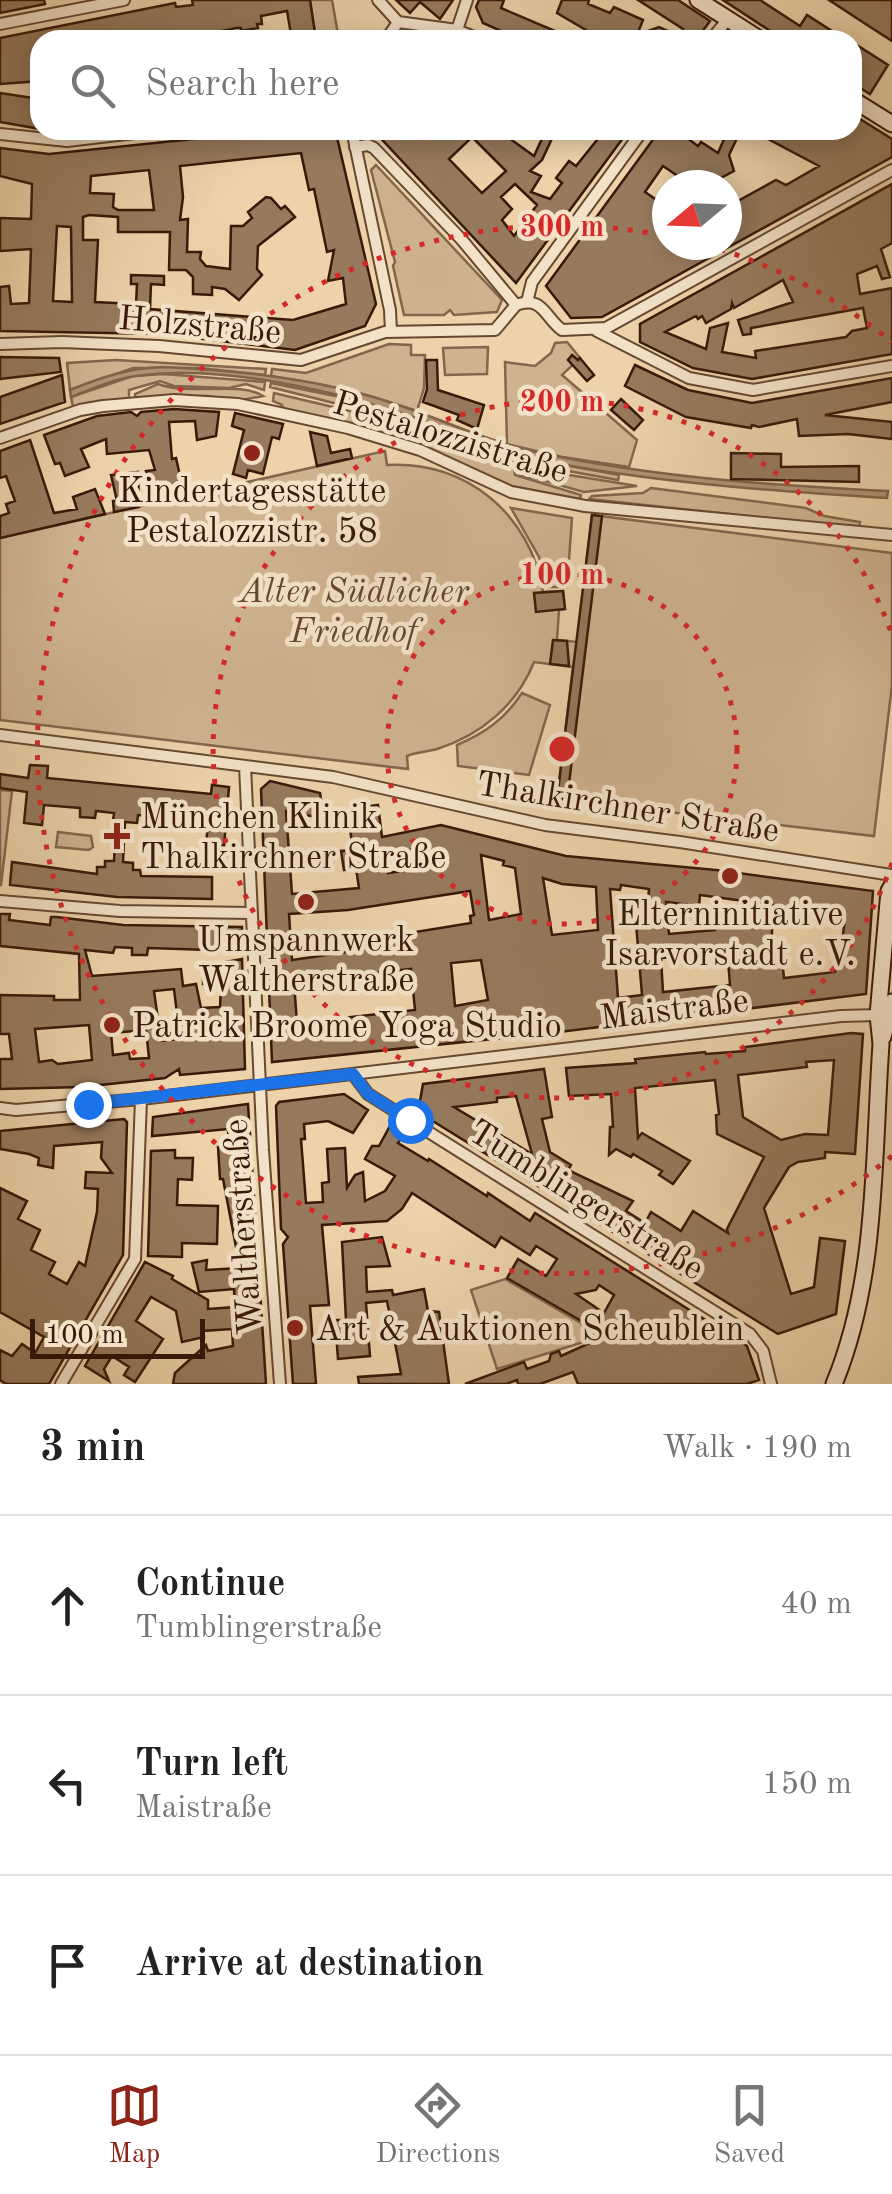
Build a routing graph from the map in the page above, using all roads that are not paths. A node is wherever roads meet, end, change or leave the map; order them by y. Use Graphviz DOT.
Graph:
graph roads {
  1 [pos="124,0"];
  2 [pos="378,0"];
  3 [pos="467,0"];
  4 [pos="698,0"];
  5 [pos="728,19"];
  6 [pos="398,22"];
  7 [pos="0,24"];
  8 [pos="393,30"];
  9 [pos="457,30"];
  10 [pos="719,30"];
  11 [pos="745,30"];
  12 [pos="862,104"];
  13 [pos="892,124"];
  14 [pos="0,134"];
  15 [pos="30,137"];
  16 [pos="354,140"];
  17 [pos="636,140"];
  18 [pos="356,147"];
  19 [pos="892,170"];
  20 [pos="522,303"];
  21 [pos="597,331"];
  22 [pos="391,332"];
  23 [pos="0,344"];
  24 [pos="892,366"];
  25 [pos="0,438"];
  26 [pos="892,535"];
  27 [pos="0,735"];
  28 [pos="245,766"];
  29 [pos="892,876"];
  30 [pos="892,886"];
  31 [pos="0,900"];
  32 [pos="252,914"];
  33 [pos="892,1002"];
  34 [pos="878,1015"];
  35 [pos="881,1044"];
  36 [pos="353,1074"];
  37 [pos="260,1083"];
  38 [pos="140,1099"];
  39 [pos="0,1108"];
  40 [pos="61,1384"];
  41 [pos="280,1384"];
  42 [pos="771,1384"];
  43 [pos="834,1384"];
  1 -- 7 [label="street"];
  2 -- 6 [label="street"];
  3 -- 9 [label="street"];
  4 -- 5 [label="main road"];
  5 -- 10 [label="street"];
  5 -- 11 [label="main road"];
  6 -- 8 [label="street"];
  6 -- 9 [label="street"];
  12 -- 13 [label="main road"];
  14 -- 15 [label="street"];
  16 -- 18 [label="street"];
  17 -- 20 [label="street"];
  18 -- 20 [label="street"];
  18 -- 22 [label="street"];
  19 -- 21 [label="street"];
  20 -- 21 [label="street"];
  20 -- 22 [label="street, Holzstraße"];
  21 -- 24 [label="street"];
  22 -- 23 [label="street, Holzstraße"];
  25 -- 26 [label="street, Pestalozzistraße"];
  27 -- 28 [label="street, Thalkirchner Straße"];
  28 -- 29 [label="street, Thalkirchner Straße"];
  28 -- 32 [label="street, Waltherstraße"];
  30 -- 34 [label="main road"];
  31 -- 32 [label="street"];
  32 -- 37 [label="street, Waltherstraße"];
  33 -- 35 [label="main road"];
  34 -- 35 [label="main road"];
  34 -- 36 [label="street, Maistraße"];
  35 -- 43 [label="main road"];
  36 -- 37 [label="street, Maistraße"];
  36 -- 42 [label="street, Tumblingerstraße"];
  37 -- 38 [label="street, Maistraße"];
  37 -- 41 [label="street, Waltherstraße"];
  38 -- 39 [label="street, Maistraße"];
  38 -- 40 [label="street"];
}
